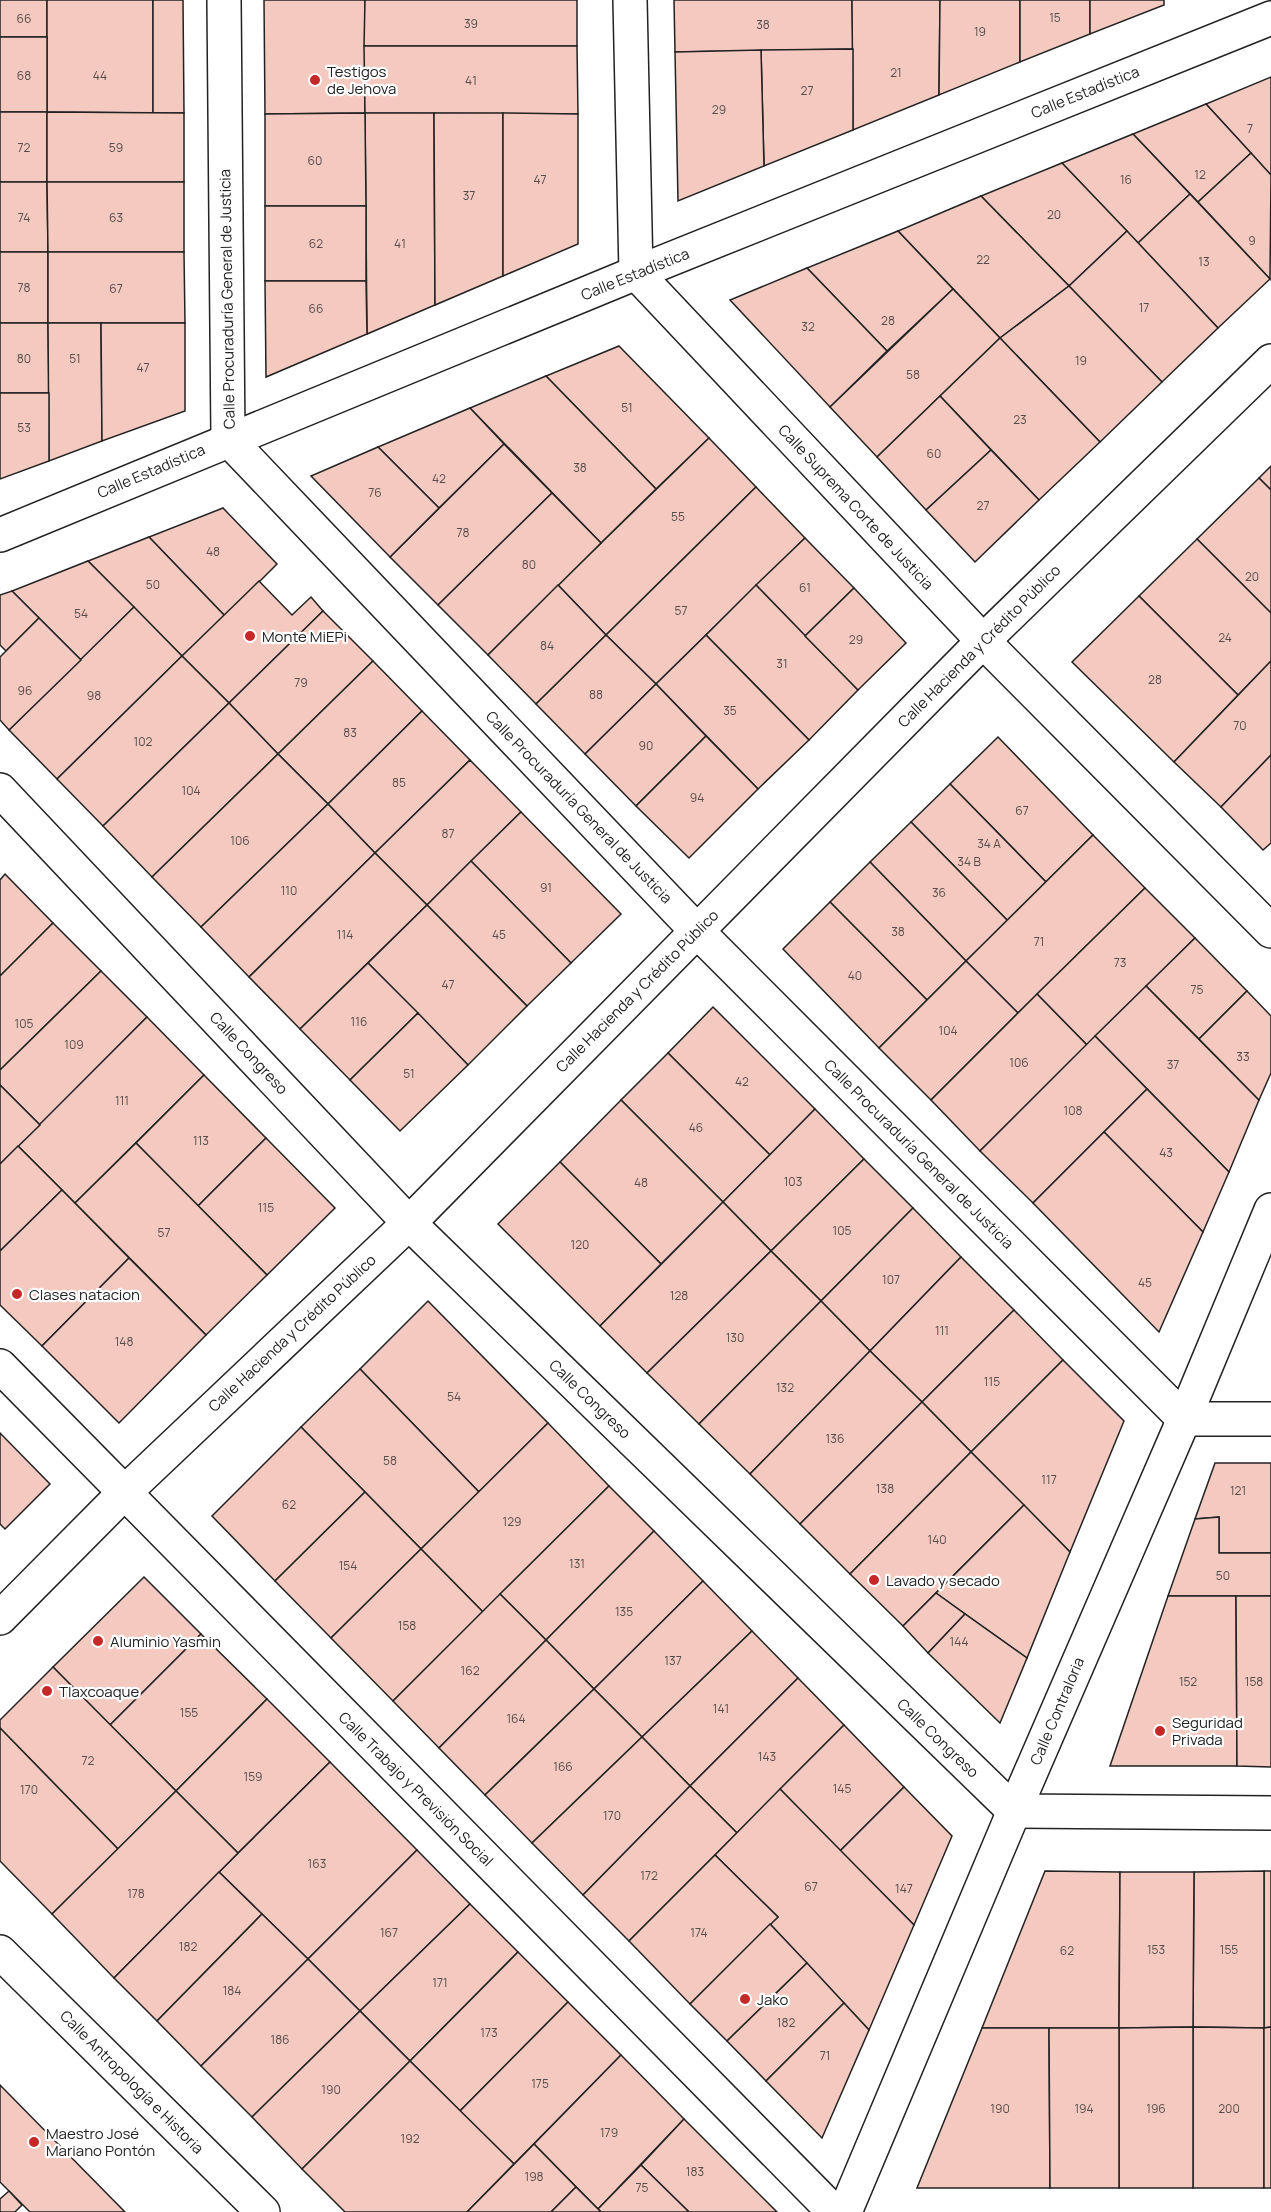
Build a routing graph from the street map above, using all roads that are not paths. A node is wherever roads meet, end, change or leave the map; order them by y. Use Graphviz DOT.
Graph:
graph roads {
  1 [pos="224,0"];
  2 [pos="630,0"];
  3 [pos="1271,18"];
  4 [pos="636,273"];
  5 [pos="1271,361"];
  6 [pos="228,439"];
  7 [pos="0,534"];
  8 [pos="982,641"];
  9 [pos="0,790"];
  10 [pos="696,930"];
  11 [pos="1271,931"];
  12 [pos="1271,1210"];
  13 [pos="409,1223"];
  14 [pos="0,1366"];
  15 [pos="1184,1419"];
  16 [pos="1271,1419"];
  17 [pos="124,1493"];
  18 [pos="0,1618"];
  19 [pos="1014,1811"];
  20 [pos="1271,1813"];
  21 [pos="0,1952"];
  22 [pos="263,2212"];
  23 [pos="834,2212"];
  24 [pos="845,2212"];
  1 -- 6 [label="street, Calle Procuraduría General de Justicia"];
  2 -- 4 [label="street"];
  3 -- 4 [label="street, Calle Estadística"];
  4 -- 6 [label="street, Calle Estadística"];
  4 -- 8 [label="street, Calle Suprema Corte de Justicia"];
  5 -- 8 [label="street, Calle Hacienda y Crédito Público"];
  6 -- 7 [label="street, Calle Estadística"];
  6 -- 10 [label="street, Calle Procuraduría General de Justicia"];
  8 -- 10 [label="street, Calle Hacienda y Crédito Público"];
  8 -- 11 [label="street, Calle Suprema Corte de Justicia"];
  9 -- 13 [label="street, Calle Congreso"];
  10 -- 13 [label="street, Calle Hacienda y Crédito Público"];
  10 -- 15 [label="street, Calle Procuraduría General de Justicia"];
  12 -- 15 [label="street, Calle Contraloria"];
  13 -- 17 [label="street, Calle Hacienda y Crédito Público"];
  13 -- 19 [label="street, Calle Congreso"];
  14 -- 17 [label="street, Calle Trabajo y Previsión Social"];
  15 -- 16 [label="street"];
  15 -- 19 [label="street, Calle Contraloria"];
  17 -- 18 [label="street, Calle Hacienda y Crédito Público"];
  17 -- 23 [label="street, Calle Trabajo y Previsión Social"];
  19 -- 20 [label="street"];
  19 -- 24 [label="street, Calle Contraloria"];
  21 -- 22 [label="street, Calle Antropología e Historia"];
}
